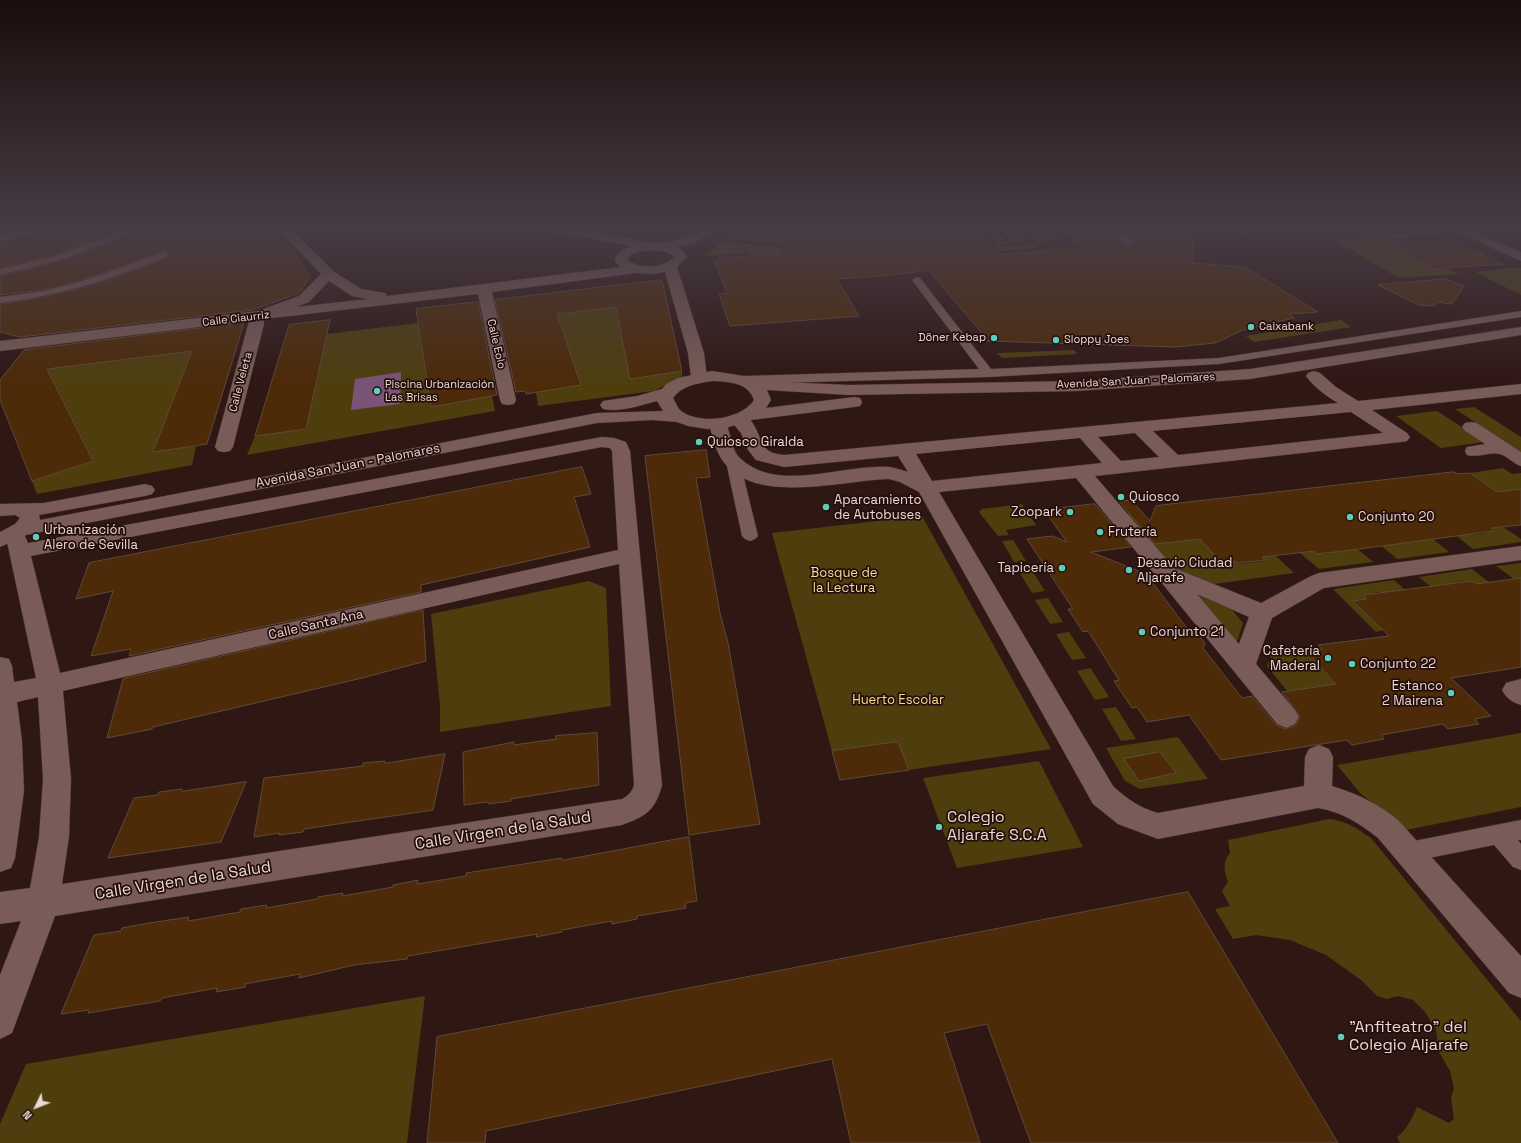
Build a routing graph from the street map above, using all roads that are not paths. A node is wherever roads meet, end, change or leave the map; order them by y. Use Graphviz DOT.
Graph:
graph roads {
  1 [pos="101,279"];
  2 [pos="323,279"];
  3 [pos="336,279"];
  4 [pos="550,279"];
  5 [pos="557,279"];
  6 [pos="678,279"];
  7 [pos="917,280"];
  8 [pos="544,281"];
  9 [pos="484,289"];
  10 [pos="400,299"];
  11 [pos="0,300"];
  12 [pos="1521,314"];
  13 [pos="256,317"];
  14 [pos="1521,331"];
  15 [pos="1521,344"];
  16 [pos="0,346"];
  17 [pos="988,373"];
  18 [pos="1314,376"];
  19 [pos="699,377"];
  20 [pos="744,381"];
  21 [pos="1521,389"];
  22 [pos="667,393"];
  23 [pos="508,400"];
  24 [pos="1427,400"];
  25 [pos="1354,407"];
  26 [pos="1444,410"];
  27 [pos="677,417"];
  28 [pos="745,417"];
  29 [pos="718,424"];
  30 [pos="1471,427"];
  31 [pos="1140,428"];
  32 [pos="1085,433"];
  33 [pos="614,442"];
  34 [pos="224,447"];
  35 [pos="1502,448"];
  36 [pos="1474,450"];
  37 [pos="905,451"];
  38 [pos="1521,460"];
  39 [pos="1174,461"];
  40 [pos="732,462"];
  41 [pos="1116,467"];
  42 [pos="1081,471"];
  43 [pos="926,488"];
  44 [pos="11,523"];
  45 [pos="750,536"];
  46 [pos="1521,553"];
  47 [pos="629,556"];
  48 [pos="1165,572"];
  49 [pos="1262,613"];
  50 [pos="1243,665"];
  51 [pos="0,666"];
  52 [pos="50,684"];
  53 [pos="1521,689"];
  54 [pos="4,696"];
  55 [pos="1521,696"];
  56 [pos="1286,717"];
  57 [pos="1319,757"];
  58 [pos="1318,796"];
  59 [pos="1521,830"];
  60 [pos="1498,834"];
  61 [pos="1409,852"];
  62 [pos="0,858"];
  63 [pos="1521,860"];
  64 [pos="44,902"];
  65 [pos="0,908"];
  66 [pos="1521,982"];
  67 [pos="0,1021"];
  1 -- 11 [label="lane"];
  2 -- 13 [label="street"];
  3 -- 10 [label="street"];
  4 -- 8 [label="street, Calle Ciaurriz"];
  5 -- 8 [label="street, Calle Ciaurriz"];
  6 -- 19 [label="street"];
  7 -- 17 [label="lane"];
  8 -- 9 [label="street, Calle Ciaurriz"];
  9 -- 10 [label="street, Calle Ciaurriz"];
  9 -- 23 [label="street, Calle Eolo"];
  10 -- 13 [label="street, Calle Ciaurriz"];
  12 -- 17 [label="lane"];
  13 -- 16 [label="street, Calle Ciaurriz"];
  13 -- 34 [label="street, Calle Veleta"];
  14 -- 20 [label="street, Avenida San Juan - Palomares"];
  15 -- 18 [label="street, Avenida San Juan - Palomares"];
  17 -- 20 [label="lane"];
  18 -- 25 [label="street"];
  18 -- 28 [label="street, Avenida San Juan - Palomares"];
  19 -- 20 [label="street, Avenida San Juan - Palomares"];
  19 -- 22 [label="street, Avenida San Juan - Palomares"];
  20 -- 28 [label="street"];
  21 -- 24 [label="street"];
  22 -- 27 [label="street"];
  22 -- 44 [label="street, Avenida San Juan - Palomares"];
  24 -- 25 [label="street"];
  24 -- 26 [label="street"];
  25 -- 31 [label="street"];
  25 -- 39 [label="street"];
  27 -- 29 [label="street, Avenida San Juan - Palomares"];
  27 -- 44 [label="street, Avenida San Juan - Palomares"];
  28 -- 29 [label="street, Avenida San Juan - Palomares"];
  28 -- 37 [label="street"];
  29 -- 40 [label="street"];
  30 -- 35 [label="street"];
  31 -- 32 [label="street"];
  31 -- 39 [label="street"];
  32 -- 37 [label="street"];
  32 -- 41 [label="street"];
  33 -- 44 [label="street, Avenida San Juan - Palomares"];
  33 -- 47 [label="street, Calle Virgen de la Salud"];
  35 -- 36 [label="street"];
  35 -- 38 [label="street"];
  37 -- 43 [label="street"];
  39 -- 41 [label="street"];
  40 -- 43 [label="street"];
  40 -- 45 [label="lane"];
  41 -- 42 [label="street"];
  42 -- 43 [label="street"];
  42 -- 48 [label="street"];
  43 -- 58 [label="street"];
  44 -- 52 [label="street"];
  46 -- 49 [label="street"];
  47 -- 52 [label="street, Calle Santa Ana"];
  47 -- 64 [label="street, Calle Virgen de la Salud"];
  48 -- 49 [label="street"];
  48 -- 50 [label="street"];
  49 -- 50 [label="street"];
  50 -- 56 [label="street"];
  51 -- 54 [label="street"];
  52 -- 54 [label="street, Calle Santa Ana"];
  52 -- 64 [label="street"];
  53 -- 55 [label="street"];
  54 -- 62 [label="street"];
  57 -- 58 [label="street"];
  58 -- 61 [label="street"];
  59 -- 60 [label="lane"];
  60 -- 61 [label="lane"];
  60 -- 63 [label="lane"];
  61 -- 66 [label="street"];
  64 -- 65 [label="street, Calle Virgen de la Salud"];
  64 -- 67 [label="street"];
}
